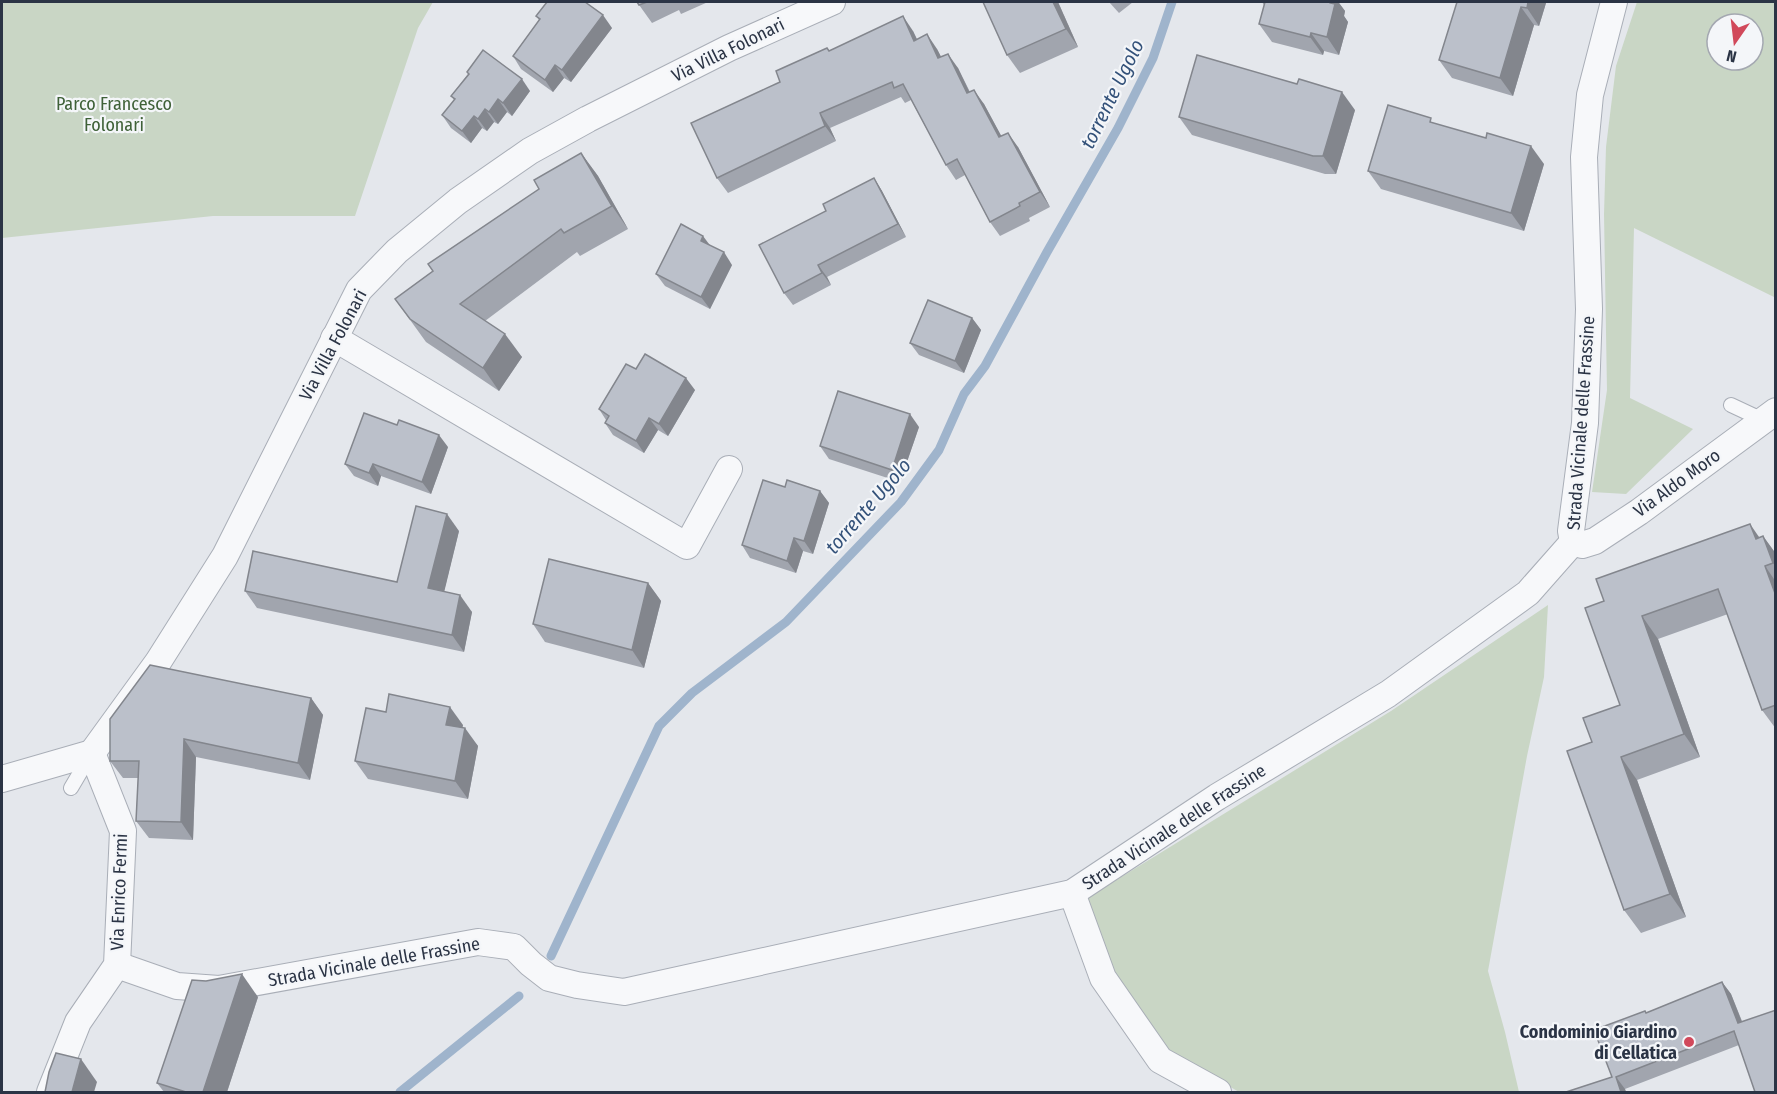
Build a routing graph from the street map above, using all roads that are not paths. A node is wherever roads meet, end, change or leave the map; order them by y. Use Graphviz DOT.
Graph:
graph roads {
  1 [pos="832,2"];
  2 [pos="1614,2"];
  3 [pos="334,338"];
  4 [pos="1731,405"];
  5 [pos="1769,415"];
  6 [pos="729,469"];
  7 [pos="1573,542"];
  8 [pos="92,753"];
  9 [pos="2,779"];
  10 [pos="71,788"];
  11 [pos="1072,893"];
  12 [pos="117,965"];
  13 [pos="50,1092"];
  14 [pos="1218,1092"];
  1 -- 3 [label="street, Via Villa Folonari"];
  2 -- 7 [label="street, Strada Vicinale delle Frassine"];
  3 -- 6 [label="street"];
  3 -- 8 [label="street, Via Villa Folonari"];
  4 -- 5 [label="lane"];
  5 -- 7 [label="street, Via Aldo Moro"];
  7 -- 11 [label="street, Strada Vicinale delle Frassine"];
  8 -- 9 [label="street"];
  8 -- 10 [label="lane"];
  8 -- 12 [label="street, Via Enrico Fermi"];
  11 -- 12 [label="street, Strada Vicinale delle Frassine"];
  11 -- 14 [label="street"];
  12 -- 13 [label="street, Via Enrico Fermi"];
}
